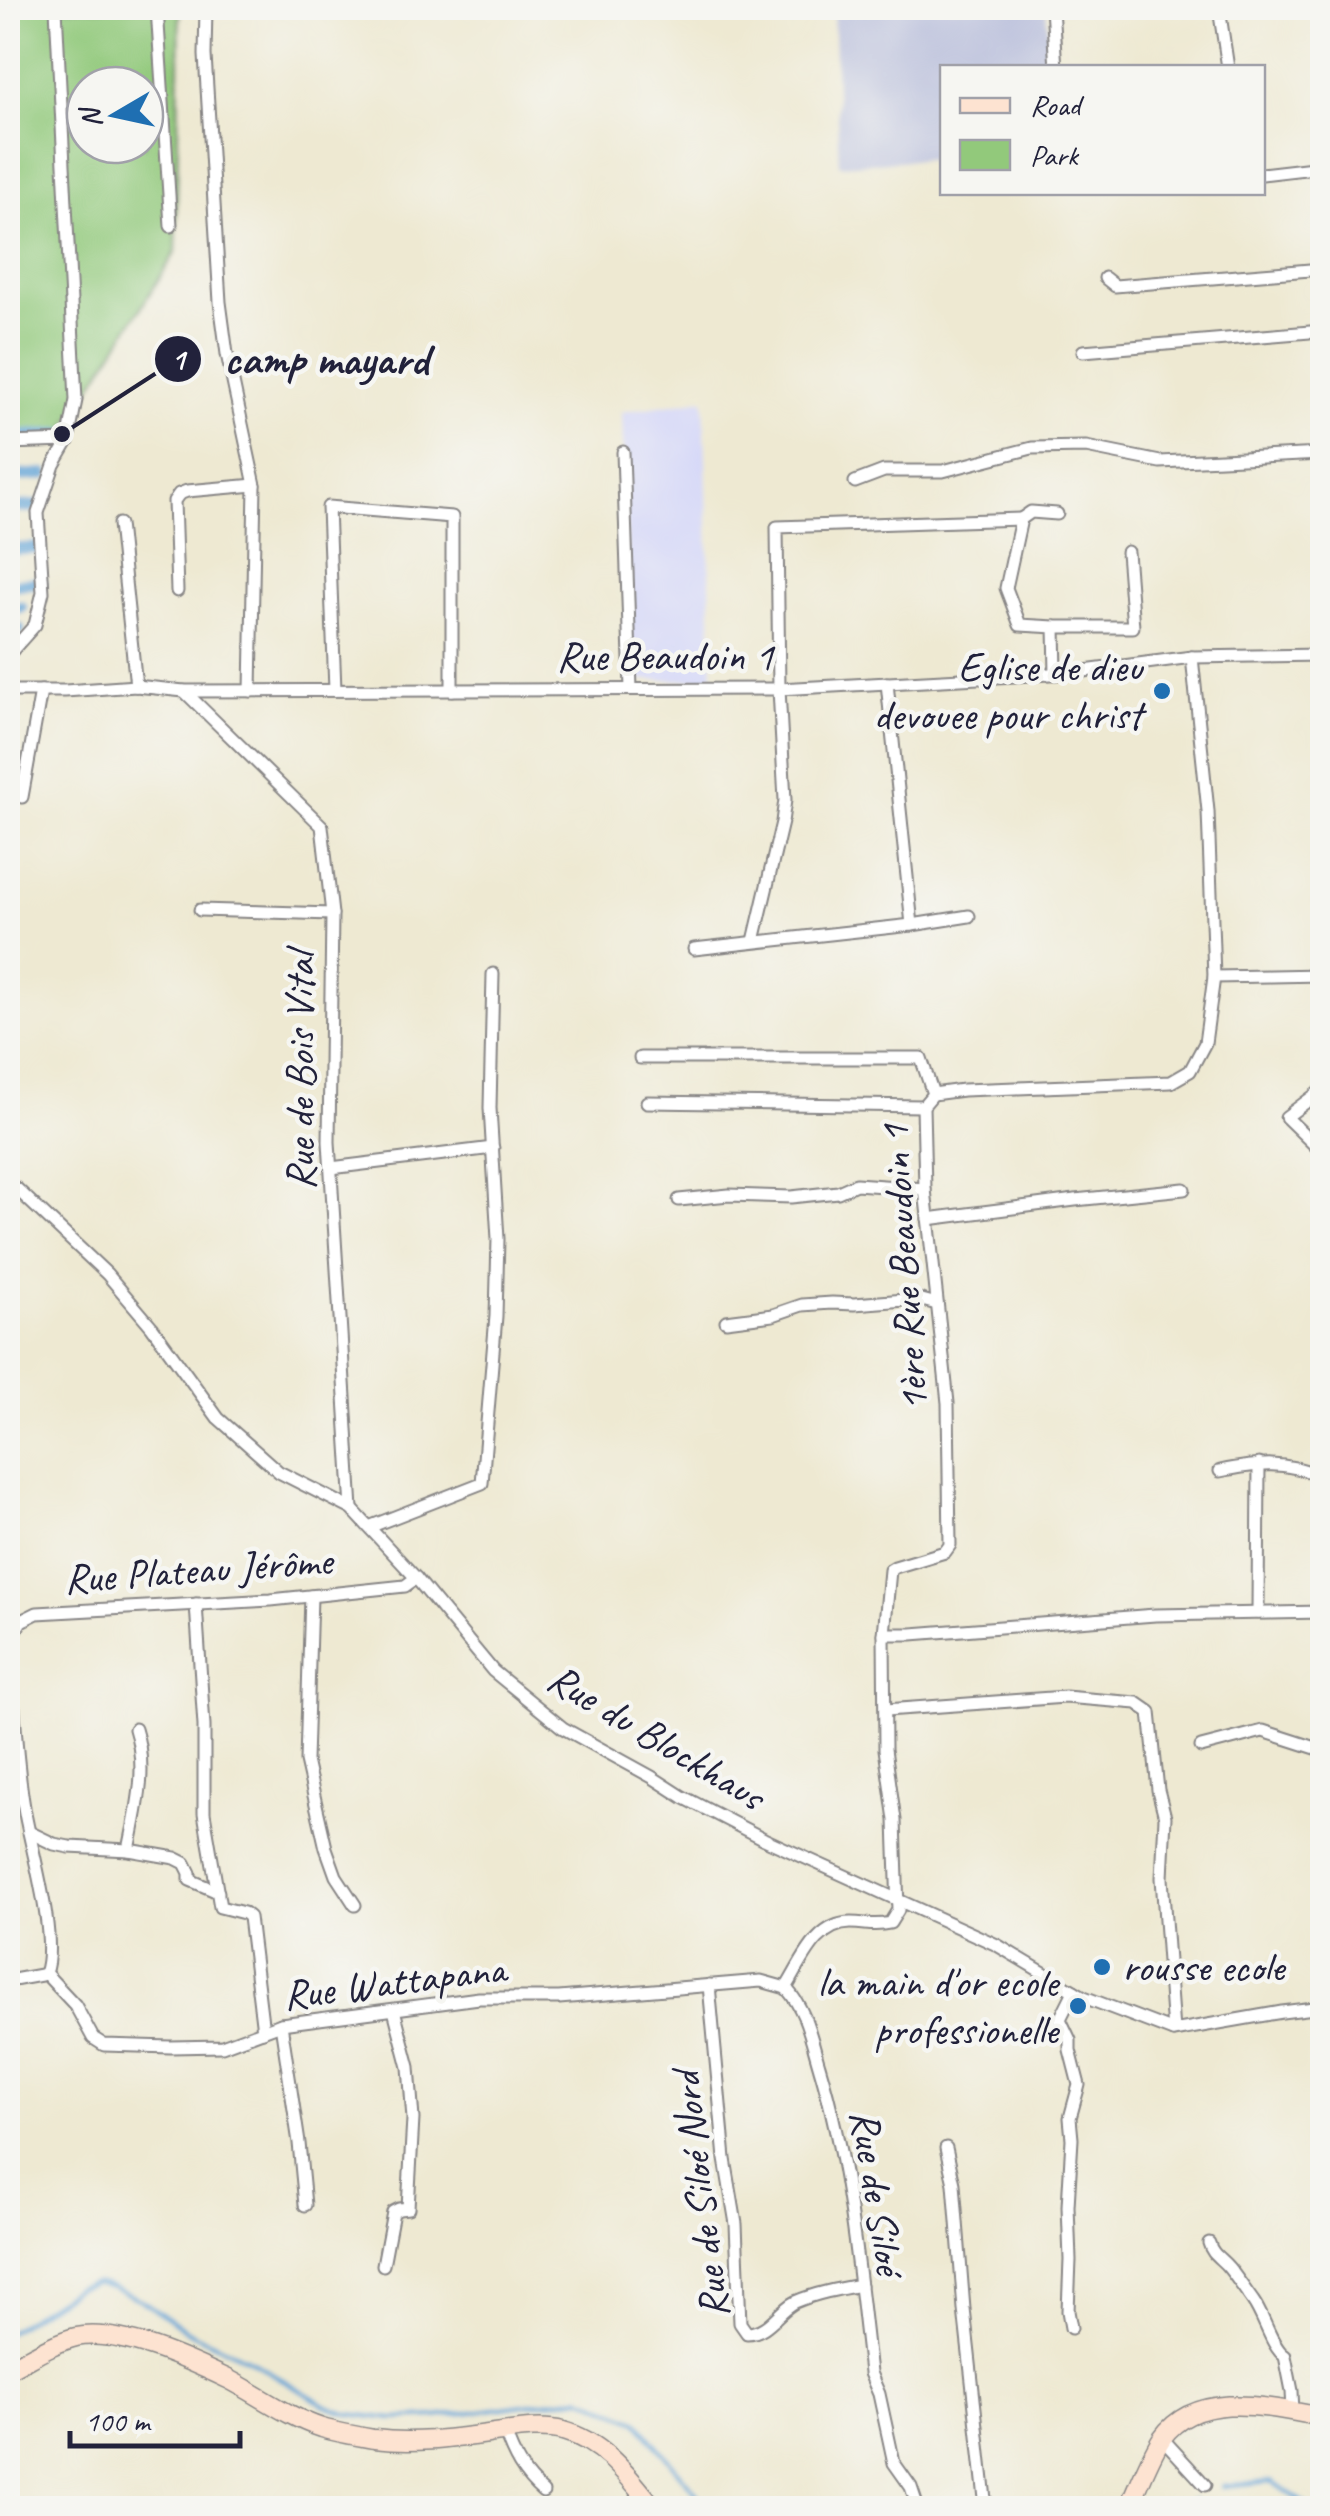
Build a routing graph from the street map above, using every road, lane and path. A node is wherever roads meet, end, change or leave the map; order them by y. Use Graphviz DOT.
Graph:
graph roads {
  1 [pos="56,8"];
  2 [pos="157,8"];
  3 [pos="206,8"];
  4 [pos="1052,8"];
  5 [pos="1220,8"];
  6 [pos="1056,65"];
  7 [pos="1228,65"];
  8 [pos="1322,167"];
  9 [pos="1265,174"];
  10 [pos="170,226"];
  11 [pos="1322,269"];
  12 [pos="1105,278"];
  13 [pos="1322,332"];
  14 [pos="1083,351"];
  15 [pos="68,442"];
  16 [pos="8,443"];
  17 [pos="623,452"];
  18 [pos="1322,454"];
  19 [pos="856,482"];
  20 [pos="255,485"];
  21 [pos="1057,514"];
  22 [pos="1021,519"];
  23 [pos="119,524"];
  24 [pos="1127,552"];
  25 [pos="177,590"];
  26 [pos="1055,627"];
  27 [pos="1322,655"];
  28 [pos="8,656"];
  29 [pos="1192,657"];
  30 [pos="1056,674"];
  31 [pos="887,683"];
  32 [pos="136,686"];
  33 [pos="779,689"];
  34 [pos="184,690"];
  35 [pos="251,690"];
  36 [pos="335,690"];
  37 [pos="452,690"];
  38 [pos="631,690"];
  39 [pos="8,691"];
  40 [pos="41,691"];
  41 [pos="22,796"];
  42 [pos="200,910"];
  43 [pos="332,914"];
  44 [pos="969,916"];
  45 [pos="912,925"];
  46 [pos="754,941"];
  47 [pos="694,948"];
  48 [pos="493,974"];
  49 [pos="1322,975"];
  50 [pos="1214,977"];
  51 [pos="640,1058"];
  52 [pos="1322,1090"];
  53 [pos="932,1094"];
  54 [pos="647,1102"];
  55 [pos="922,1106"];
  56 [pos="492,1148"];
  57 [pos="1322,1152"];
  58 [pos="331,1168"];
  59 [pos="8,1183"];
  60 [pos="925,1189"];
  61 [pos="1184,1190"];
  62 [pos="679,1200"];
  63 [pos="928,1220"];
  64 [pos="937,1304"];
  65 [pos="726,1322"];
  66 [pos="1258,1464"];
  67 [pos="1220,1471"];
  68 [pos="1322,1476"];
  69 [pos="352,1509"];
  70 [pos="368,1527"];
  71 [pos="416,1578"];
  72 [pos="311,1596"];
  73 [pos="196,1604"];
  74 [pos="1322,1612"];
  75 [pos="1258,1613"];
  76 [pos="14,1622"];
  77 [pos="884,1634"];
  78 [pos="886,1710"];
  79 [pos="135,1729"];
  80 [pos="1201,1748"];
  81 [pos="1322,1750"];
  82 [pos="29,1832"];
  83 [pos="130,1850"];
  84 [pos="218,1892"];
  85 [pos="896,1898"];
  86 [pos="355,1906"];
  87 [pos="45,1974"];
  88 [pos="8,1981"];
  89 [pos="708,1985"];
  90 [pos="786,1988"];
  91 [pos="1074,1991"];
  92 [pos="1322,2007"];
  93 [pos="394,2010"];
  94 [pos="281,2024"];
  95 [pos="263,2031"];
  96 [pos="1173,2032"];
  97 [pos="946,2148"];
  98 [pos="305,2204"];
  99 [pos="1208,2243"];
  100 [pos="382,2265"];
  101 [pos="860,2285"];
  102 [pos="1071,2328"];
  103 [pos="8,2370"];
  104 [pos="1294,2412"];
  105 [pos="1322,2416"];
  106 [pos="505,2432"];
  107 [pos="1162,2438"];
  108 [pos="1205,2485"];
  109 [pos="543,2492"];
  110 [pos="654,2508"];
  111 [pos="918,2508"];
  112 [pos="986,2508"];
  113 [pos="1128,2508"];
  1 -- 15 [label="street"];
  2 -- 10 [label="street"];
  3 -- 20 [label="street"];
  4 -- 6 [label="street"];
  5 -- 7 [label="street"];
  8 -- 9 [label="street"];
  11 -- 12 [label="street"];
  13 -- 14 [label="street"];
  15 -- 16 [label="street"];
  15 -- 28 [label="street"];
  17 -- 38 [label="street"];
  18 -- 19 [label="street"];
  20 -- 25 [label="street"];
  20 -- 35 [label="street"];
  21 -- 22 [label="street"];
  22 -- 26 [label="street"];
  22 -- 33 [label="street"];
  23 -- 32 [label="street"];
  24 -- 26 [label="street"];
  26 -- 30 [label="street"];
  27 -- 29 [label="street, Rue Beaudoin 1"];
  29 -- 30 [label="street, Rue Beaudoin 1"];
  29 -- 50 [label="street, 1ère Rue Beaudoin 1"];
  30 -- 31 [label="street, Rue Beaudoin 1"];
  31 -- 33 [label="street, Rue Beaudoin 1"];
  31 -- 45 [label="street"];
  32 -- 34 [label="street, Rue Beaudoin 1"];
  32 -- 40 [label="street, Rue Beaudoin 1"];
  33 -- 38 [label="street, Rue Beaudoin 1"];
  33 -- 46 [label="street"];
  34 -- 35 [label="street, Rue Beaudoin 1"];
  34 -- 43 [label="street, Rue de Bois Vital"];
  35 -- 36 [label="street, Rue Beaudoin 1"];
  36 -- 37 [label="street, Rue Beaudoin 1"];
  36 -- 37 [label="street"];
  37 -- 38 [label="street, Rue Beaudoin 1"];
  39 -- 40 [label="street, Rue Beaudoin 1"];
  40 -- 41 [label="street"];
  42 -- 43 [label="street"];
  43 -- 58 [label="street, Rue de Bois Vital"];
  44 -- 45 [label="street"];
  45 -- 46 [label="street"];
  46 -- 47 [label="street"];
  48 -- 56 [label="street"];
  49 -- 50 [label="street"];
  50 -- 53 [label="street, 1ère Rue Beaudoin 1"];
  51 -- 53 [label="street"];
  52 -- 57 [label="street"];
  53 -- 55 [label="street, 1ère Rue Beaudoin 1"];
  54 -- 55 [label="street"];
  55 -- 60 [label="street, 1ère Rue Beaudoin 1"];
  56 -- 58 [label="street"];
  56 -- 70 [label="street"];
  58 -- 69 [label="street, Rue de Bois Vital"];
  59 -- 69 [label="street, Rue du Blockhaus"];
  60 -- 62 [label="street"];
  60 -- 63 [label="street, 1ère Rue Beaudoin 1"];
  61 -- 63 [label="street"];
  63 -- 64 [label="street, 1ère Rue Beaudoin 1"];
  64 -- 65 [label="street"];
  64 -- 77 [label="street, 1ère Rue Beaudoin 1"];
  66 -- 67 [label="street"];
  66 -- 68 [label="street"];
  66 -- 75 [label="street"];
  69 -- 70 [label="street, Rue du Blockhaus"];
  70 -- 71 [label="street, Rue du Blockhaus"];
  71 -- 72 [label="street, Rue Plateau Jérôme"];
  71 -- 85 [label="street, Rue du Blockhaus"];
  72 -- 73 [label="street, Rue Plateau Jérôme"];
  72 -- 86 [label="street"];
  73 -- 76 [label="street, Rue Plateau Jérôme"];
  73 -- 84 [label="street"];
  74 -- 75 [label="street"];
  75 -- 77 [label="street"];
  76 -- 82 [label="street, Rue Plateau Jérôme"];
  77 -- 78 [label="street, 1ère Rue Beaudoin 1"];
  78 -- 85 [label="street, 1ère Rue Beaudoin 1"];
  78 -- 96 [label="street"];
  79 -- 83 [label="street"];
  80 -- 81 [label="street"];
  82 -- 83 [label="street"];
  82 -- 87 [label="street, Rue Plateau Jérôme"];
  83 -- 84 [label="street"];
  84 -- 95 [label="street"];
  85 -- 90 [label="street"];
  85 -- 91 [label="street, Rue du Blockhaus"];
  87 -- 88 [label="street"];
  87 -- 95 [label="street, Rue Wattapana"];
  89 -- 90 [label="street, Rue Wattapana"];
  89 -- 93 [label="street, Rue Wattapana"];
  89 -- 101 [label="street, Rue de Siloé Nord"];
  90 -- 101 [label="street, Rue de Siloé"];
  91 -- 96 [label="street, Rue du Blockhaus"];
  91 -- 102 [label="street"];
  92 -- 96 [label="street"];
  93 -- 94 [label="street, Rue Wattapana"];
  93 -- 100 [label="street"];
  94 -- 95 [label="street, Rue Wattapana"];
  94 -- 98 [label="street"];
  97 -- 112 [label="street"];
  99 -- 104 [label="street"];
  101 -- 111 [label="street, Rue de Siloé"];
  103 -- 106 [label="street"];
  104 -- 105 [label="street"];
  104 -- 107 [label="street"];
  106 -- 109 [label="street"];
  106 -- 110 [label="street"];
  107 -- 108 [label="street"];
  107 -- 113 [label="street"];
}
